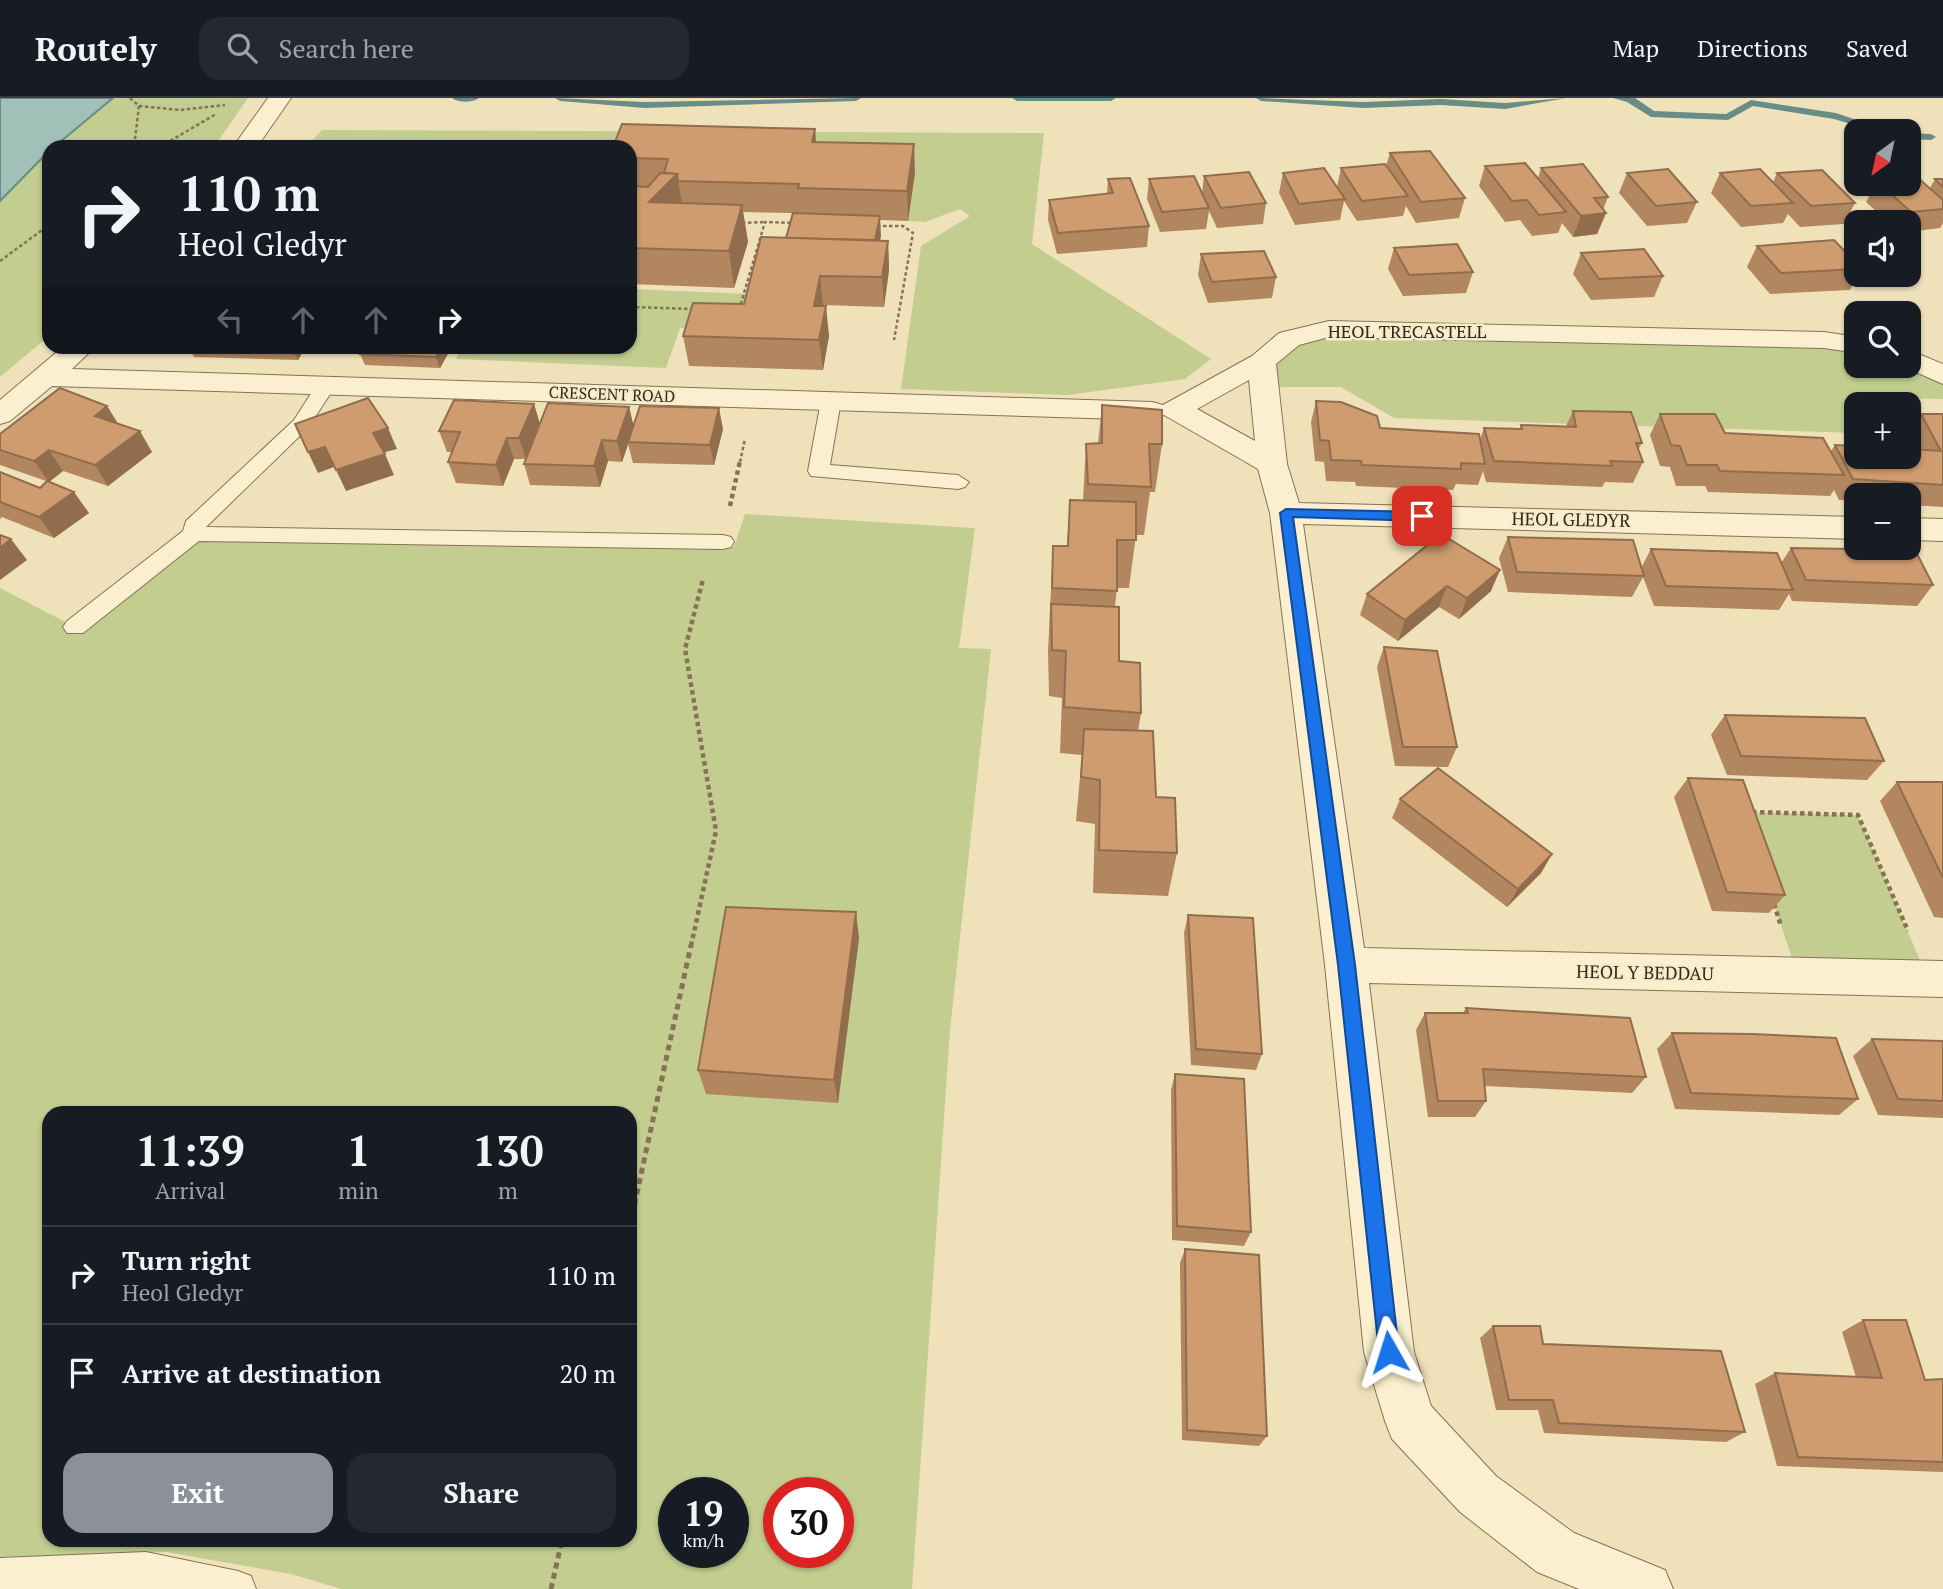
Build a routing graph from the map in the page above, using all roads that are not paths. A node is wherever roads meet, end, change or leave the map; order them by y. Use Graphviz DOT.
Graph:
graph roads {
  1 [pos="280,98"];
  2 [pos="250,140"];
  3 [pos="1844,343"];
  4 [pos="73,354"];
  5 [pos="1262,362"];
  6 [pos="1921,364"];
  7 [pos="1943,375"];
  8 [pos="48,377"];
  9 [pos="326,386"];
  10 [pos="831,401"];
  11 [pos="1175,409"];
  12 [pos="0,415"];
  13 [pos="1272,464"];
  14 [pos="958,482"];
  15 [pos="1286,513"];
  16 [pos="1844,528"];
  17 [pos="1921,529"];
  18 [pos="1943,530"];
  19 [pos="194,534"];
  20 [pos="723,542"];
  21 [pos="75,627"];
  22 [pos="1346,965"];
  23 [pos="1936,979"];
  24 [pos="0,1576"];
  25 [pos="238,1589"];
  26 [pos="1646,1589"];
  1 -- 2 [label="street"];
  3 -- 5 [label="street, HEOL TRECASTELL"];
  4 -- 8 [label="street"];
  5 -- 11 [label="street, HEOL TRECASTELL"];
  5 -- 13 [label="street"];
  6 -- 7 [label="street"];
  8 -- 9 [label="street, CRESCENT ROAD"];
  8 -- 12 [label="street"];
  9 -- 10 [label="street, CRESCENT ROAD"];
  9 -- 19 [label="lane"];
  10 -- 11 [label="street, CRESCENT ROAD"];
  10 -- 14 [label="lane"];
  11 -- 13 [label="street"];
  13 -- 15 [label="street"];
  15 -- 16 [label="street, HEOL GLEDYR"];
  15 -- 22 [label="street"];
  17 -- 18 [label="street"];
  19 -- 20 [label="lane"];
  19 -- 21 [label="lane"];
  22 -- 23 [label="street, HEOL Y BEDDAU"];
  22 -- 26 [label="street"];
  24 -- 25 [label="lane"];
}
